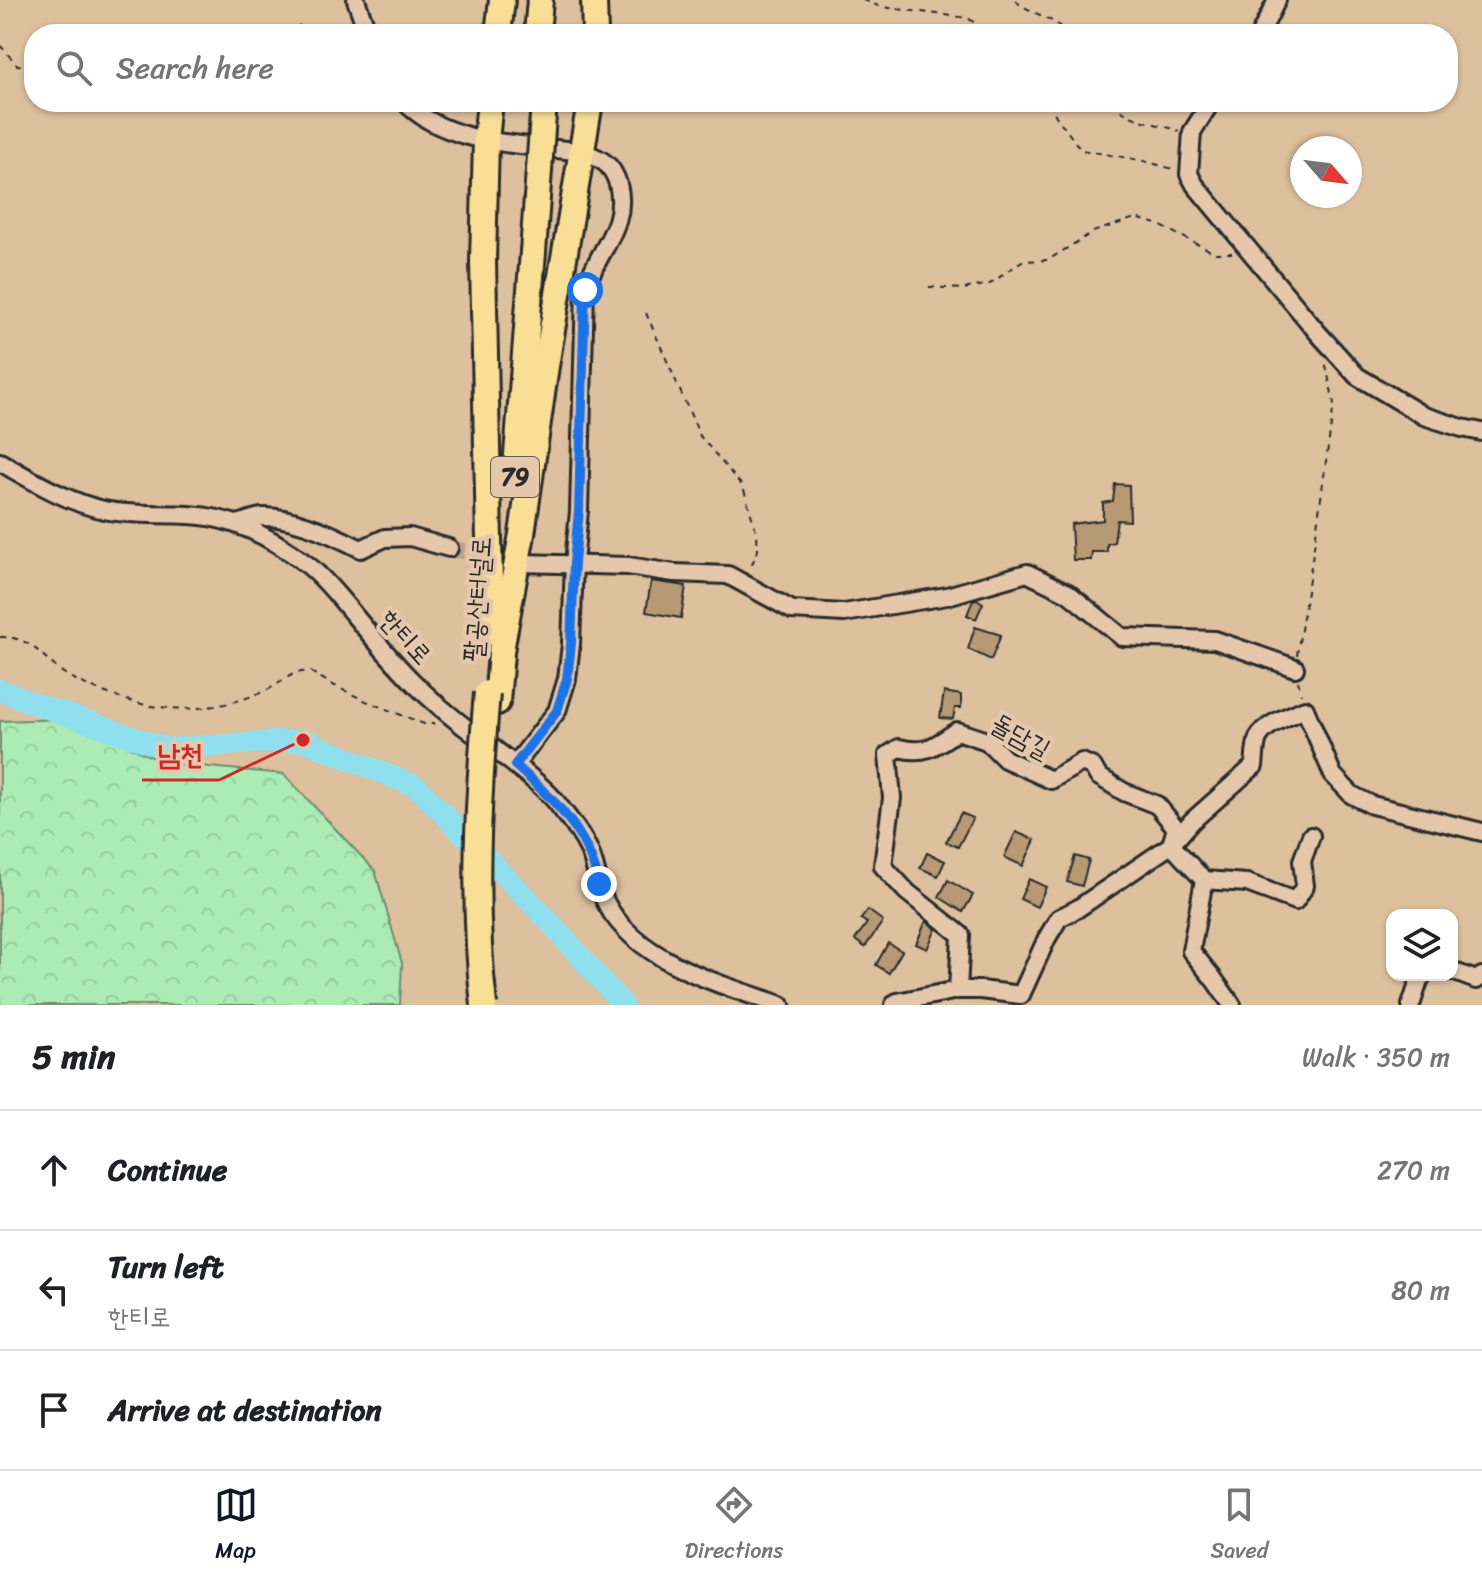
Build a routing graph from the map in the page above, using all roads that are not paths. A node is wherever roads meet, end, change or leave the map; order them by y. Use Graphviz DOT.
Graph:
graph roads {
  1 [pos="356,0"];
  2 [pos="502,0"];
  3 [pos="540,0"];
  4 [pos="552,0"];
  5 [pos="594,0"];
  6 [pos="1277,0"];
  7 [pos="364,24"];
  8 [pos="499,24"];
  9 [pos="538,24"];
  10 [pos="551,24"];
  11 [pos="595,24"];
  12 [pos="1265,24"];
  13 [pos="416,112"];
  14 [pos="489,112"];
  15 [pos="532,112"];
  16 [pos="543,112"];
  17 [pos="589,112"];
  18 [pos="1204,112"];
  19 [pos="486,140"];
  20 [pos="583,152"];
  21 [pos="527,252"];
  22 [pos="1482,432"];
  23 [pos="0,462"];
  24 [pos="237,524"];
  25 [pos="449,548"];
  26 [pos="522,563"];
  27 [pos="574,563"];
  28 [pos="497,638"];
  29 [pos="1295,668"];
  30 [pos="492,698"];
  31 [pos="515,765"];
  32 [pos="1482,832"];
  33 [pos="1311,836"];
  34 [pos="1171,845"];
  35 [pos="1204,880"];
  36 [pos="1458,973"];
  37 [pos="1482,976"];
  38 [pos="1419,981"];
  39 [pos="958,990"];
  40 [pos="484,1005"];
  41 [pos="495,1005"];
  42 [pos="781,1005"];
  43 [pos="894,1005"];
  44 [pos="1232,1005"];
  45 [pos="1411,1005"];
  1 -- 7 [label="street"];
  2 -- 8 [label="highway"];
  3 -- 9 [label="highway"];
  4 -- 10 [label="highway"];
  5 -- 11 [label="highway"];
  6 -- 12 [label="street"];
  13 -- 19 [label="street"];
  14 -- 19 [label="highway"];
  15 -- 21 [label="highway, 팔공산터널로 / 79"];
  16 -- 21 [label="highway, 팔공산터널로 / 79, bridge"];
  17 -- 20 [label="highway"];
  18 -- 22 [label="street"];
  19 -- 20 [label="street"];
  19 -- 28 [label="highway"];
  20 -- 27 [label="street"];
  20 -- 28 [label="highway"];
  21 -- 28 [label="highway, 팔공산터널로 / 79"];
  23 -- 24 [label="street, 한티로"];
  24 -- 25 [label="street"];
  24 -- 31 [label="street, 한티로"];
  26 -- 27 [label="street"];
  27 -- 29 [label="street"];
  27 -- 31 [label="street"];
  28 -- 30 [label="highway, 팔공산터널로 / 79"];
  30 -- 40 [label="highway, 팔공산터널로 / 79, bridge"];
  30 -- 41 [label="highway, 팔공산터널로 / 79"];
  31 -- 42 [label="street, 한티로"];
  32 -- 34 [label="street"];
  33 -- 35 [label="street"];
  34 -- 35 [label="street, 돌담길"];
  34 -- 39 [label="street"];
  34 -- 39 [label="street, 돌담길"];
  35 -- 44 [label="street"];
  36 -- 37 [label="street"];
  38 -- 45 [label="street"];
  39 -- 43 [label="street"];
}
